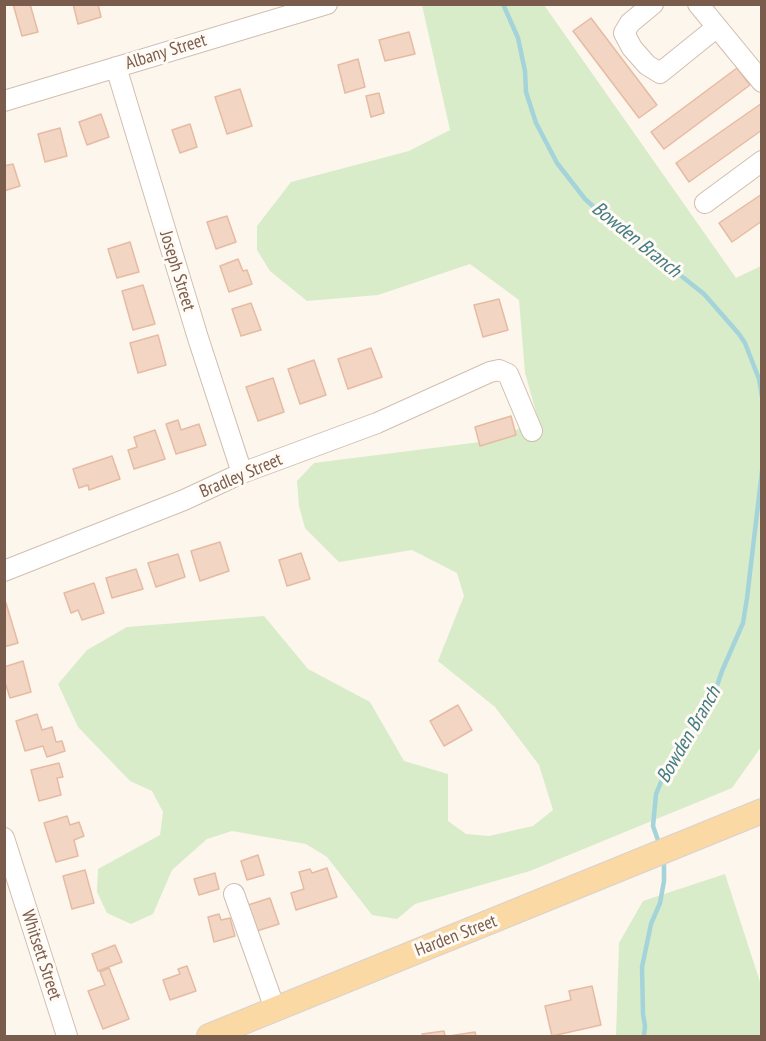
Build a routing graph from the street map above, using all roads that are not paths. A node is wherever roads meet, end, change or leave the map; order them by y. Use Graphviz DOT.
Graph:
graph roads {
  1 [pos="327,4"];
  2 [pos="653,4"];
  3 [pos="698,4"];
  4 [pos="717,27"];
  5 [pos="116,67"];
  6 [pos="762,82"];
  7 [pos="4,101"];
  8 [pos="762,161"];
  9 [pos="705,203"];
  10 [pos="532,431"];
  11 [pos="242,473"];
  12 [pos="4,571"];
  13 [pos="762,811"];
  14 [pos="4,838"];
  15 [pos="234,894"];
  16 [pos="275,1009"];
  17 [pos="67,1036"];
  18 [pos="209,1036"];
  1 -- 5 [label="street, Albany Street"];
  2 -- 4 [label="street"];
  3 -- 4 [label="street"];
  4 -- 6 [label="street"];
  5 -- 7 [label="street, Albany Street"];
  5 -- 11 [label="street, Joseph Street"];
  8 -- 9 [label="street"];
  10 -- 11 [label="street, Bradley Street"];
  11 -- 12 [label="street, Bradley Street"];
  13 -- 16 [label="main road, Harden Street"];
  14 -- 17 [label="street, Whitsett Street"];
  15 -- 16 [label="street"];
  16 -- 18 [label="main road, Harden Street"];
}
